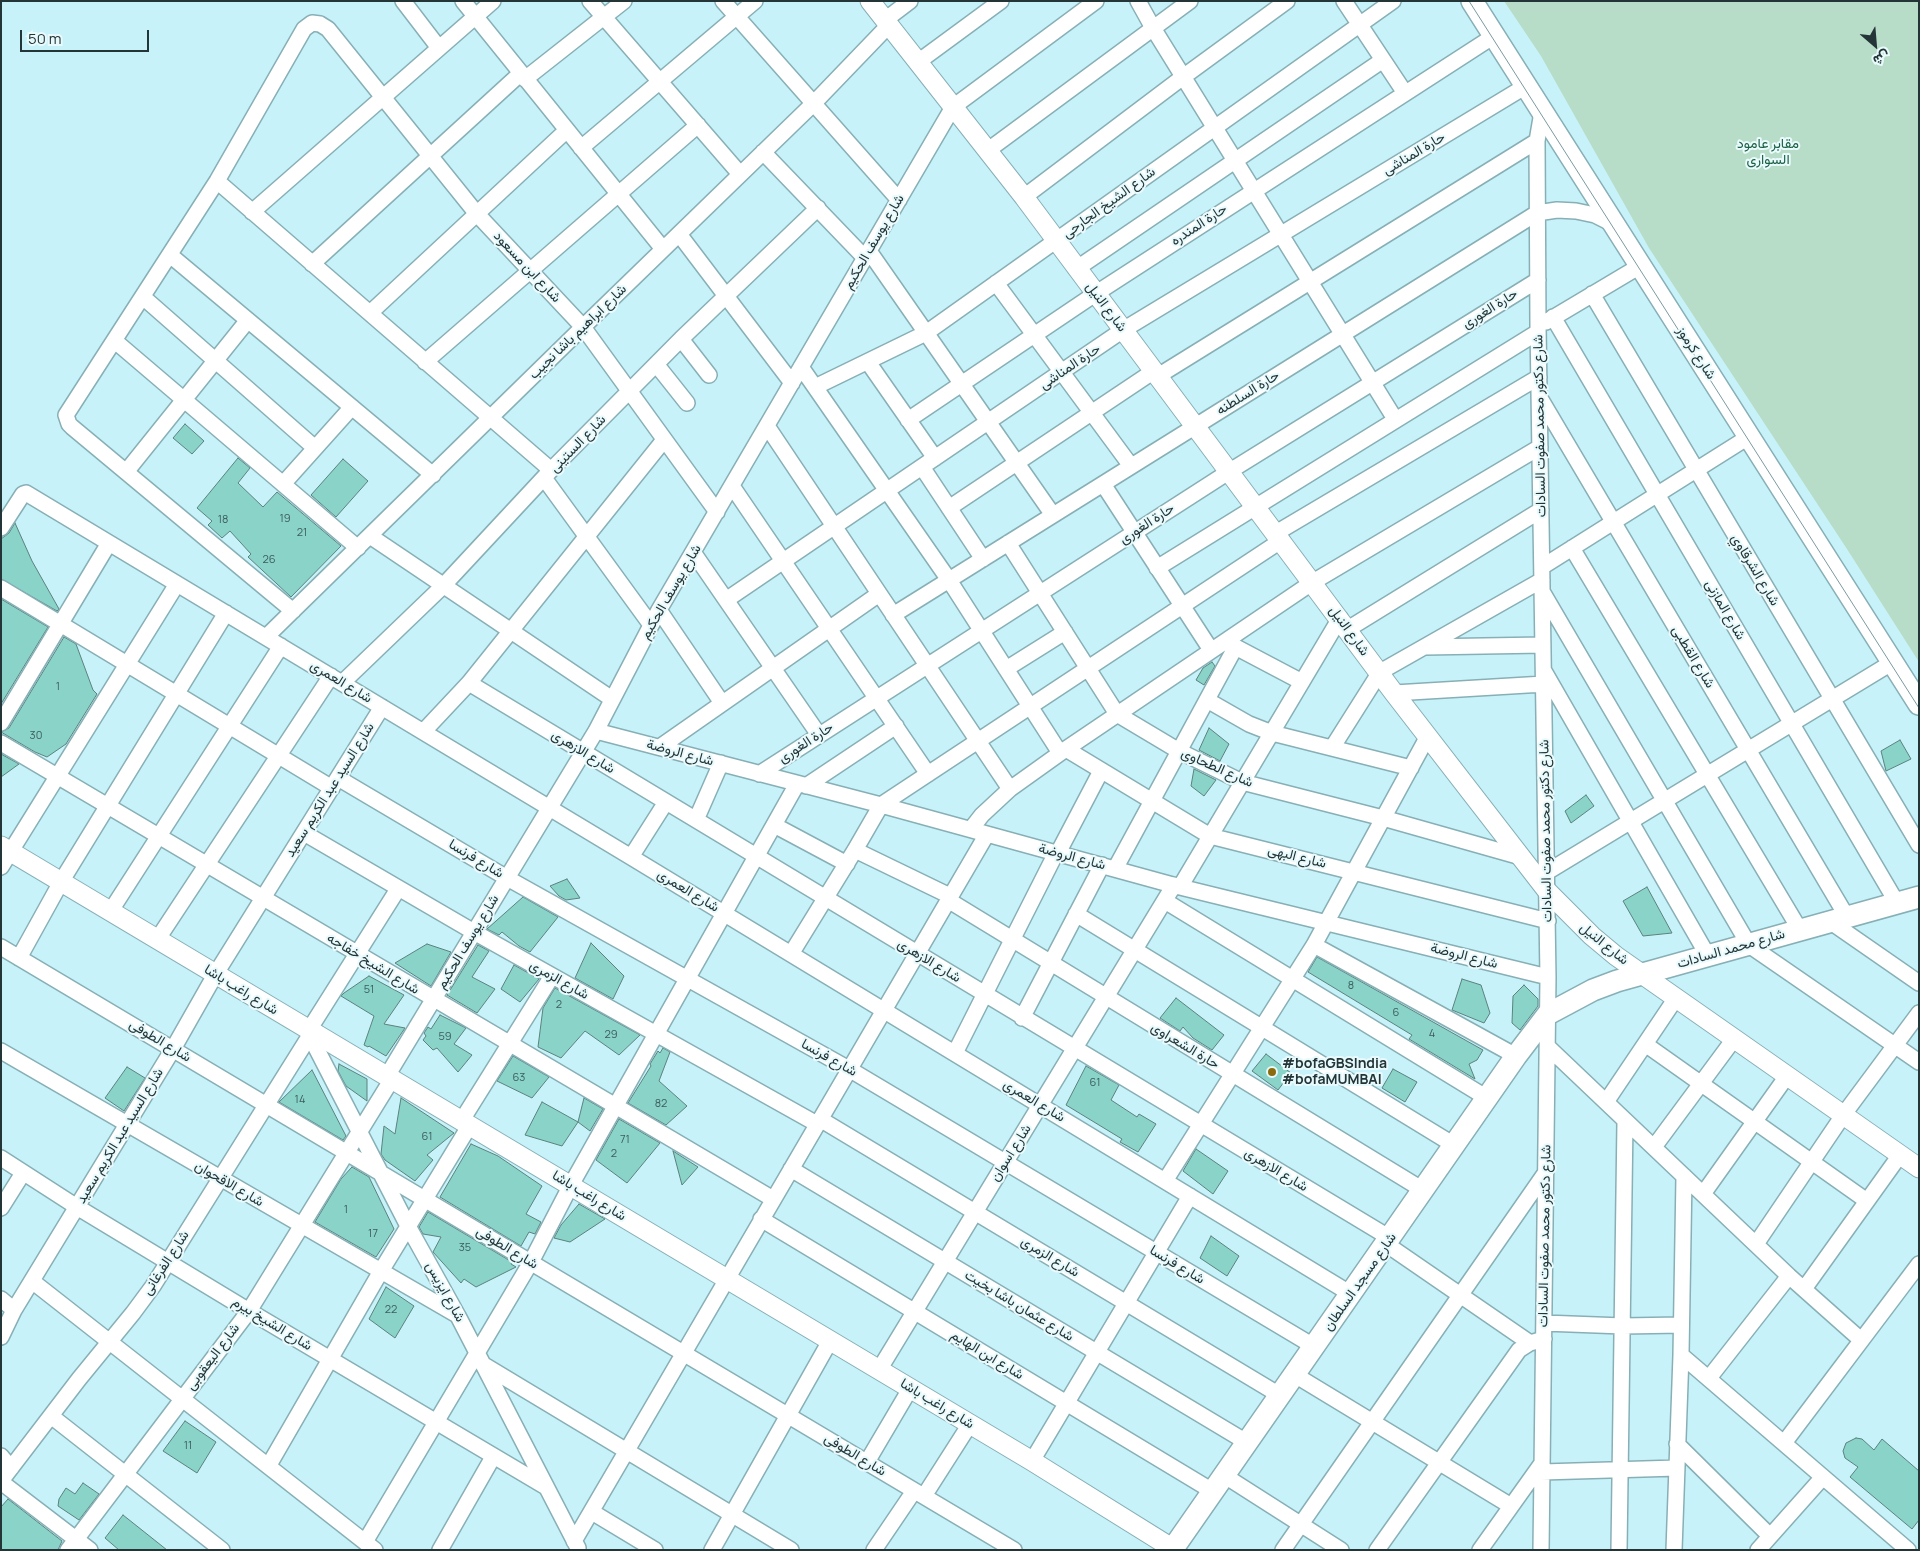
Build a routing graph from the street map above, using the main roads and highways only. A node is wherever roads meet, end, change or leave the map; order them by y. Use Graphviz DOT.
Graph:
graph roads {
  1 [pos="1472,1"];
  2 [pos="1919,704"];
  3 [pos="1912,900"];
  4 [pos="1548,1014"];
  5 [pos="1174,1549"];
  1 -- 2 [label="main road, شارع كرموز"];
  3 -- 4 [label="main road, شارع محمد السادات"];
  4 -- 5 [label="main road, شارع مسجد السلطان"];
}
